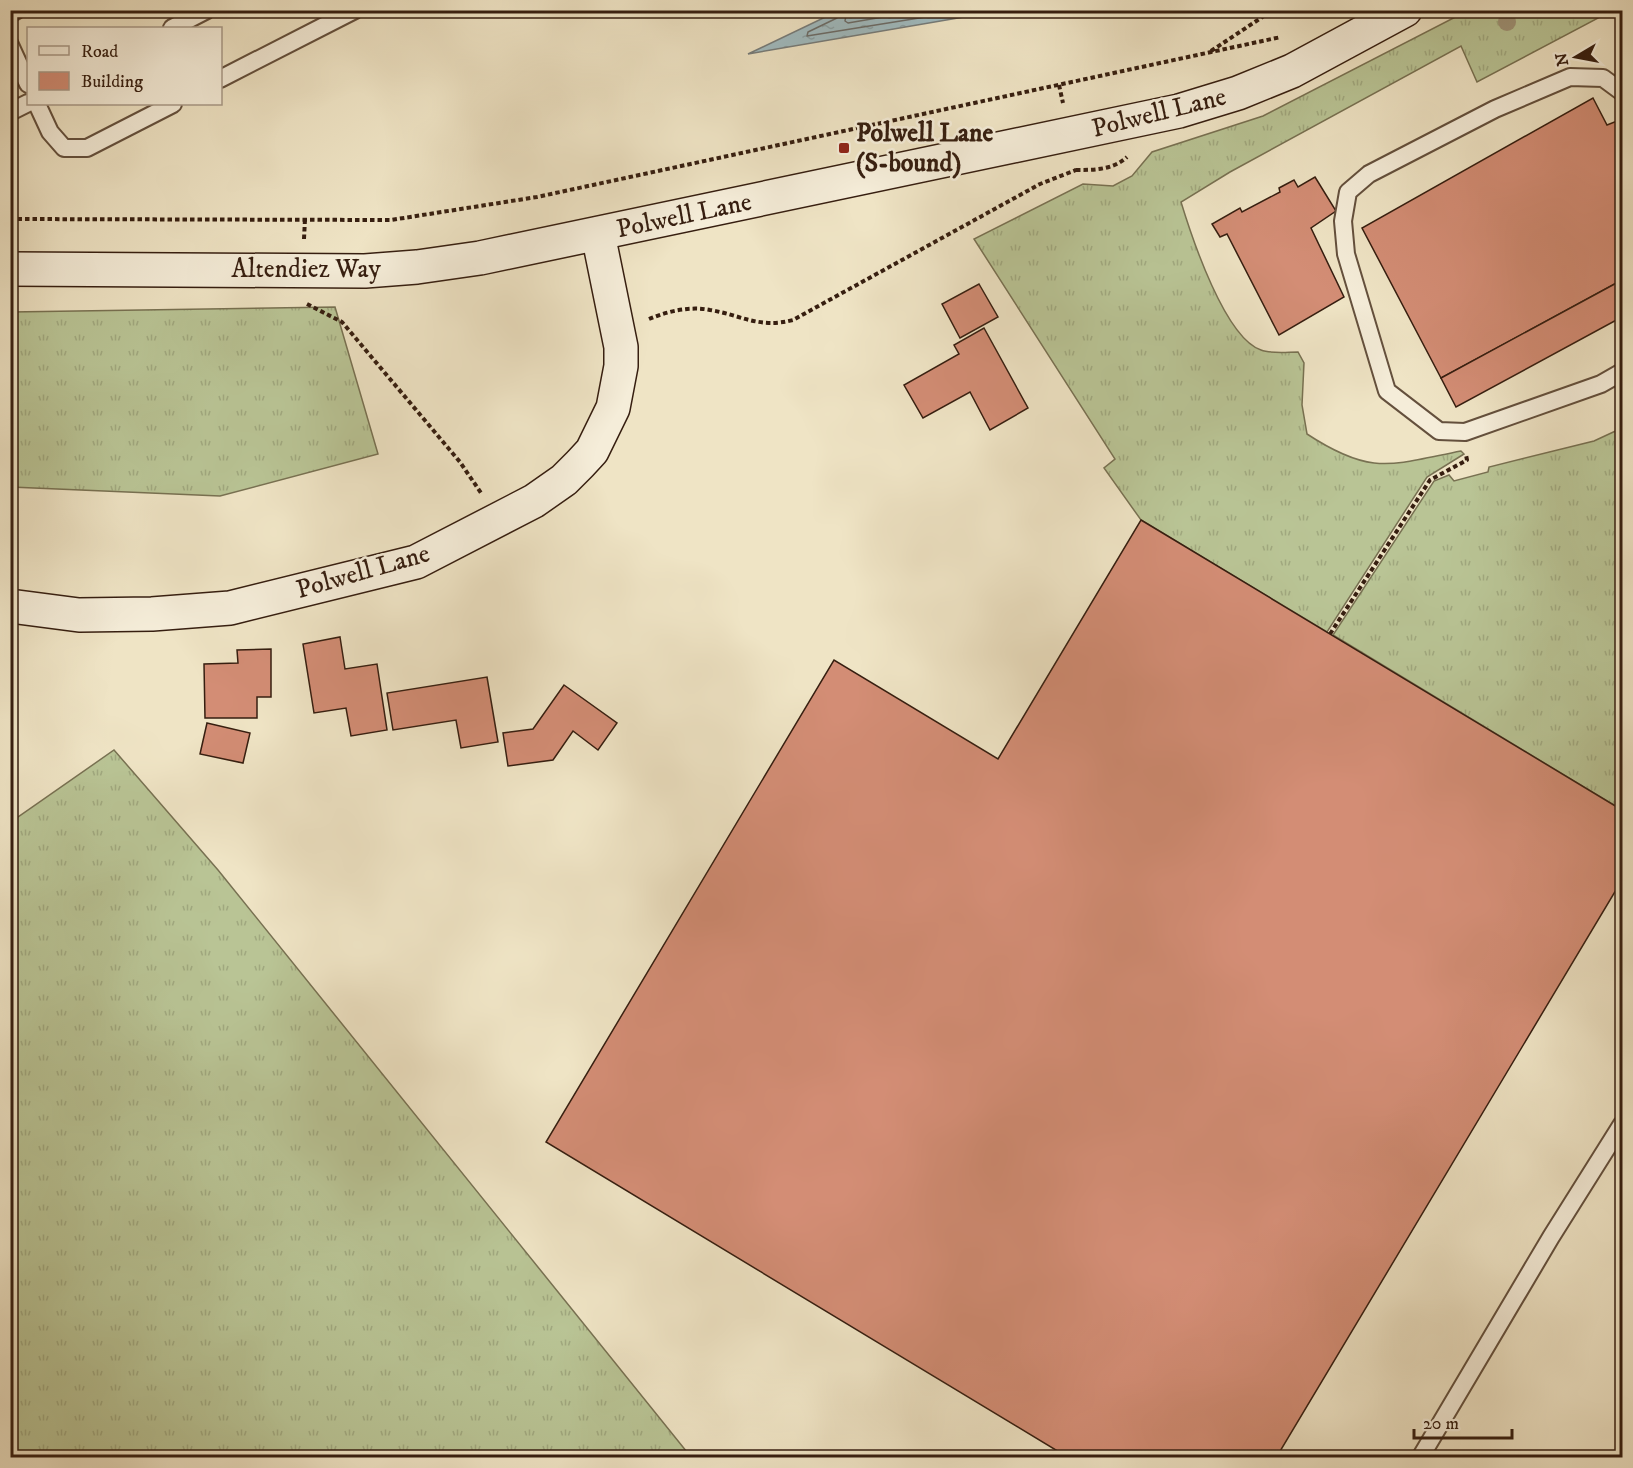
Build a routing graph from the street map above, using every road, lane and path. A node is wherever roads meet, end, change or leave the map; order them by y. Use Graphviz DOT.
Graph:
graph roads {
  1 [pos="17,10"];
  2 [pos="207,10"];
  3 [pos="356,10"];
  4 [pos="1273,10"];
  5 [pos="1405,10"];
  6 [pos="10,14"];
  7 [pos="174,27"];
  8 [pos="1288,36"];
  9 [pos="10,45"];
  10 [pos="1207,54"];
  11 [pos="222,78"];
  12 [pos="27,82"];
  13 [pos="1059,85"];
  14 [pos="1623,92"];
  15 [pos="27,104"];
  16 [pos="38,105"];
  17 [pos="171,105"];
  18 [pos="10,112"];
  19 [pos="1071,134"];
  20 [pos="10,219"];
  21 [pos="305,219"];
  22 [pos="598,234"];
  23 [pos="304,246"];
  24 [pos="10,269"];
  25 [pos="304,303"];
  26 [pos="641,322"];
  27 [pos="1623,372"];
  28 [pos="1461,432"];
  29 [pos="485,499"];
  30 [pos="14,612"];
  31 [pos="1330,634"];
  32 [pos="1623,1124"];
  33 [pos="1420,1458"];
  1 -- 6 [label="lane"];
  2 -- 7 [label="lane"];
  3 -- 11 [label="lane"];
  4 -- 10 [label="path"];
  5 -- 19 [label="street, Polwell Lane"];
  8 -- 10 [label="path"];
  9 -- 12 [label="lane"];
  10 -- 13 [label="path"];
  13 -- 19 [label="path"];
  13 -- 21 [label="path"];
  14 -- 28 [label="lane"];
  15 -- 18 [label="lane"];
  16 -- 17 [label="lane"];
  19 -- 22 [label="street, Polwell Lane"];
  19 -- 26 [label="path"];
  20 -- 21 [label="path"];
  21 -- 23 [label="path"];
  22 -- 24 [label="street, Altendiez Way"];
  22 -- 30 [label="street, Polwell Lane"];
  25 -- 29 [label="path"];
  27 -- 28 [label="lane"];
  28 -- 31 [label="path"];
  32 -- 33 [label="lane"];
}
